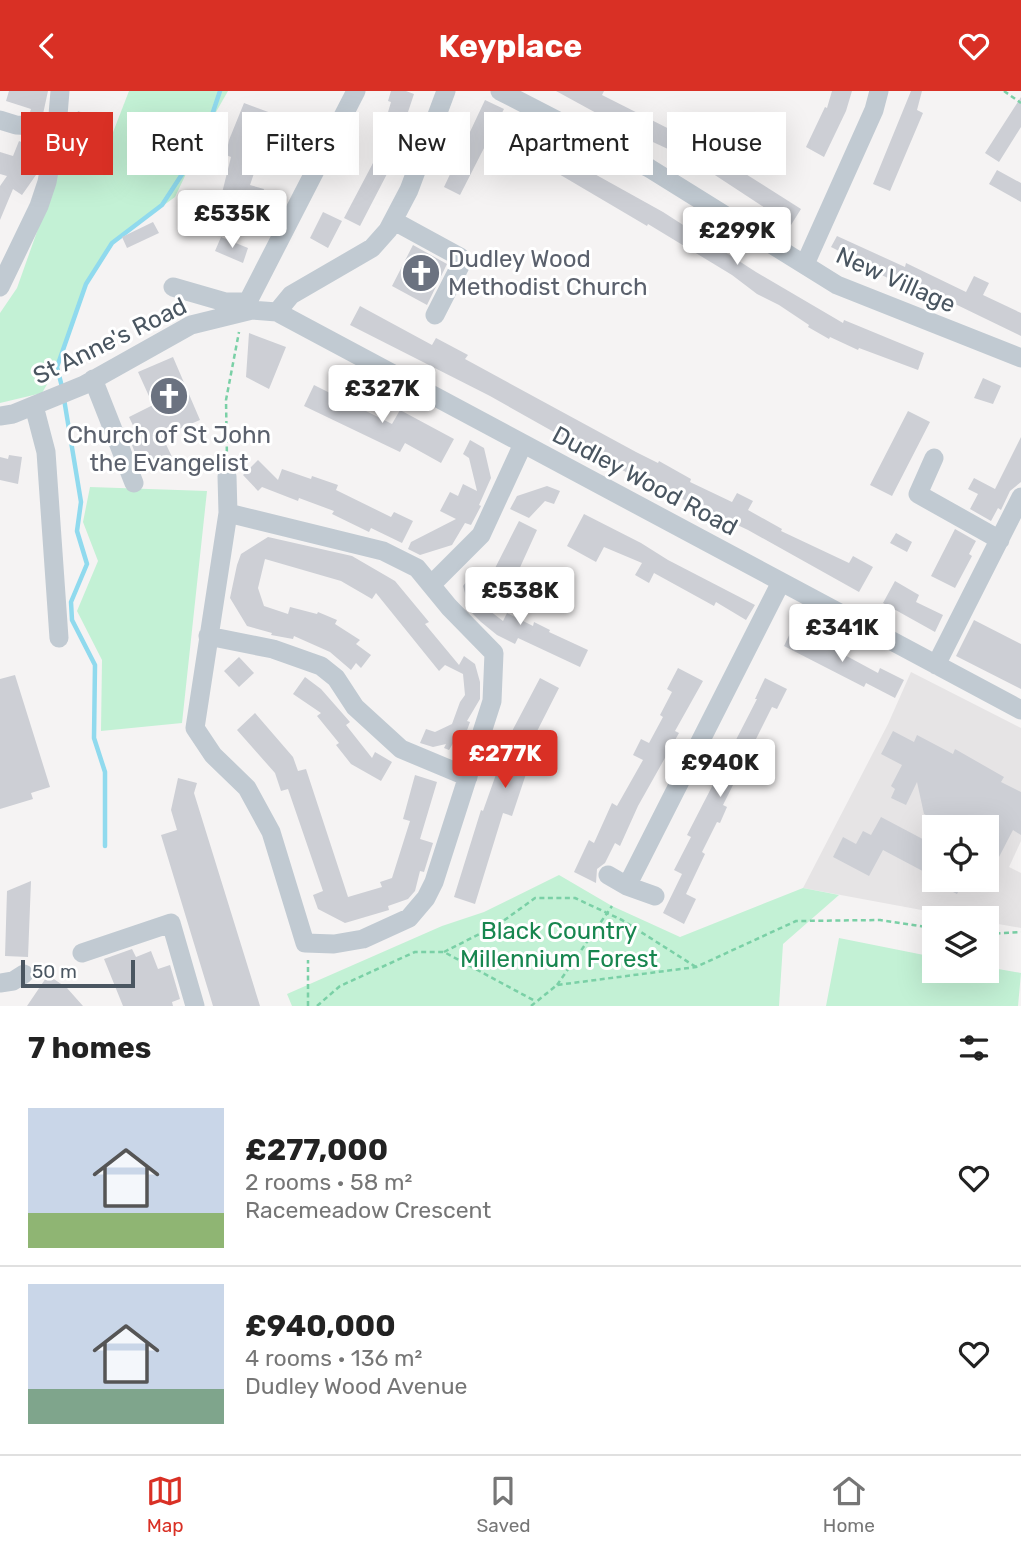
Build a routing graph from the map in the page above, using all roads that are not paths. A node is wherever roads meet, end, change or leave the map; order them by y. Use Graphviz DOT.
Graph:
graph roads {
  1 [pos="60,91"];
  2 [pos="356,91"];
  3 [pos="446,91"];
  4 [pos="500,91"];
  5 [pos="879,91"];
  6 [pos="58,112"];
  7 [pos="0,120"];
  8 [pos="21,125"];
  9 [pos="48,175"];
  10 [pos="394,221"];
  11 [pos="805,264"];
  12 [pos="0,287"];
  13 [pos="173,287"];
  14 [pos="245,307"];
  15 [pos="277,313"];
  16 [pos="435,315"];
  17 [pos="1021,358"];
  18 [pos="89,382"];
  19 [pos="38,405"];
  20 [pos="0,416"];
  21 [pos="523,444"];
  22 [pos="934,459"];
  23 [pos="227,476"];
  24 [pos="134,483"];
  25 [pos="1021,497"];
  26 [pos="228,513"];
  27 [pos="1000,540"];
  28 [pos="781,582"];
  29 [pos="431,585"];
  30 [pos="208,636"];
  31 [pos="59,638"];
  32 [pos="936,665"];
  33 [pos="1021,710"];
  34 [pos="468,777"];
  35 [pos="608,875"];
  36 [pos="628,886"];
  37 [pos="655,896"];
  38 [pos="82,953"];
  39 [pos="24,974"];
  40 [pos="0,982"];
  41 [pos="195,1006"];
  1 -- 6 [label="street"];
  2 -- 14 [label="street"];
  3 -- 10 [label="street"];
  4 -- 11 [label="street, New Village"];
  5 -- 11 [label="street"];
  7 -- 8 [label="street"];
  9 -- 12 [label="street"];
  10 -- 15 [label="street"];
  10 -- 16 [label="street"];
  11 -- 17 [label="street, New Village"];
  13 -- 14 [label="street, Dudley Wood Road"];
  14 -- 15 [label="street, Dudley Wood Road"];
  14 -- 18 [label="street, St Anne's Road"];
  15 -- 21 [label="street, Dudley Wood Road"];
  18 -- 19 [label="street, St Anne's Road"];
  18 -- 24 [label="street"];
  19 -- 20 [label="street, St Anne's Road"];
  19 -- 31 [label="street"];
  21 -- 28 [label="street, Dudley Wood Road"];
  21 -- 29 [label="street"];
  22 -- 27 [label="street"];
  23 -- 26 [label="street"];
  25 -- 27 [label="street"];
  26 -- 29 [label="street"];
  26 -- 30 [label="street"];
  27 -- 32 [label="street"];
  28 -- 32 [label="street, Dudley Wood Road"];
  28 -- 36 [label="street"];
  29 -- 34 [label="street"];
  30 -- 34 [label="street"];
  30 -- 34 [label="street"];
  32 -- 33 [label="street, Dudley Wood Road"];
  35 -- 36 [label="street"];
  36 -- 37 [label="street"];
  38 -- 41 [label="street"];
  39 -- 40 [label="street"];
}
